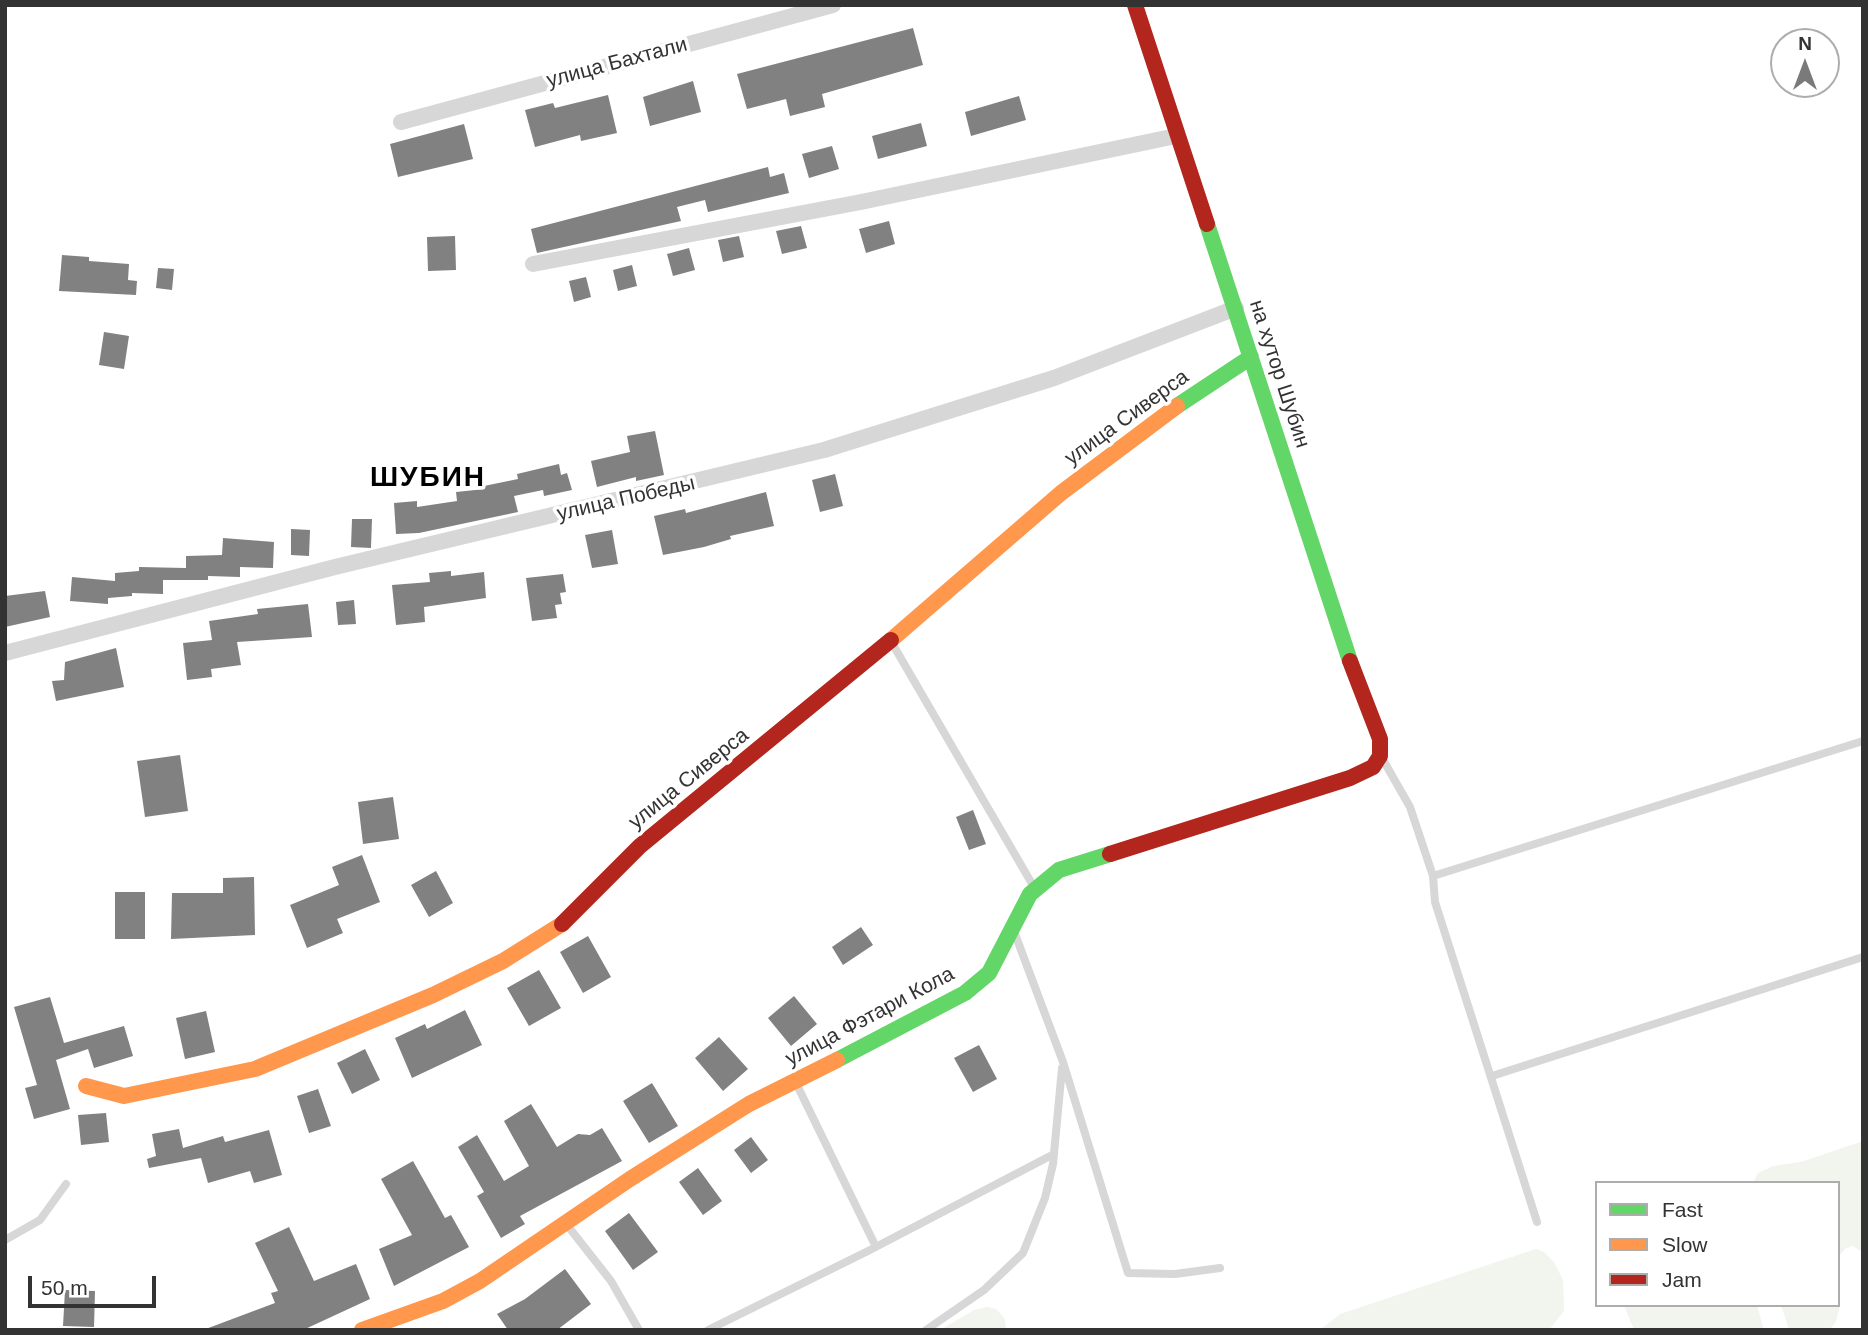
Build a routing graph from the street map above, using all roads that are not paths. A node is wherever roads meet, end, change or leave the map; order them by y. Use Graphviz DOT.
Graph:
graph roads {
  1 [pos="833,5"];
  2 [pos="1135,5"];
  3 [pos="401,122"];
  4 [pos="1177,136"];
  5 [pos="533,264"];
  6 [pos="1236,308"];
  7 [pos="1251,356"];
  8 [pos="890,641"];
  9 [pos="5,653"];
  10 [pos="1863,741"];
  11 [pos="1380,756"];
  12 [pos="1433,876"];
  13 [pos="1035,889"];
  14 [pos="1012,928"];
  15 [pos="1863,957"];
  16 [pos="1063,1062"];
  17 [pos="1492,1076"];
  18 [pos="795,1081"];
  19 [pos="86,1086"];
  20 [pos="1054,1154"];
  21 [pos="66,1184"];
  22 [pos="1537,1222"];
  23 [pos="566,1223"];
  24 [pos="5,1240"];
  25 [pos="876,1247"];
  26 [pos="1220,1268"];
  27 [pos="362,1330"];
  28 [pos="639,1330"];
  29 [pos="708,1330"];
  30 [pos="926,1330"];
  1 -- 3 [label="street, улица Бахтали"];
  2 -- 4 [label="street, на хутор Шубин"];
  4 -- 5 [label="street"];
  4 -- 6 [label="street, на хутор Шубин"];
  6 -- 7 [label="street, на хутор Шубин"];
  6 -- 9 [label="street, улица Победы"];
  7 -- 8 [label="street, улица Сиверса"];
  7 -- 11 [label="street, на хутор Шубин"];
  8 -- 13 [label="lane"];
  8 -- 19 [label="street, улица Сиверса"];
  10 -- 12 [label="lane"];
  11 -- 12 [label="lane"];
  11 -- 13 [label="street, улица Фэтари Кола"];
  12 -- 17 [label="lane"];
  13 -- 14 [label="street, улица Фэтари Кола"];
  14 -- 16 [label="lane"];
  14 -- 18 [label="street, улица Фэтари Кола"];
  15 -- 17 [label="lane"];
  16 -- 20 [label="lane"];
  16 -- 26 [label="lane"];
  17 -- 22 [label="lane"];
  18 -- 23 [label="street, улица Фэтари Кола"];
  18 -- 25 [label="lane"];
  20 -- 25 [label="lane"];
  20 -- 30 [label="lane"];
  21 -- 24 [label="lane"];
  23 -- 27 [label="street, улица Фэтари Кола"];
  23 -- 28 [label="lane"];
  25 -- 29 [label="lane"];
}
